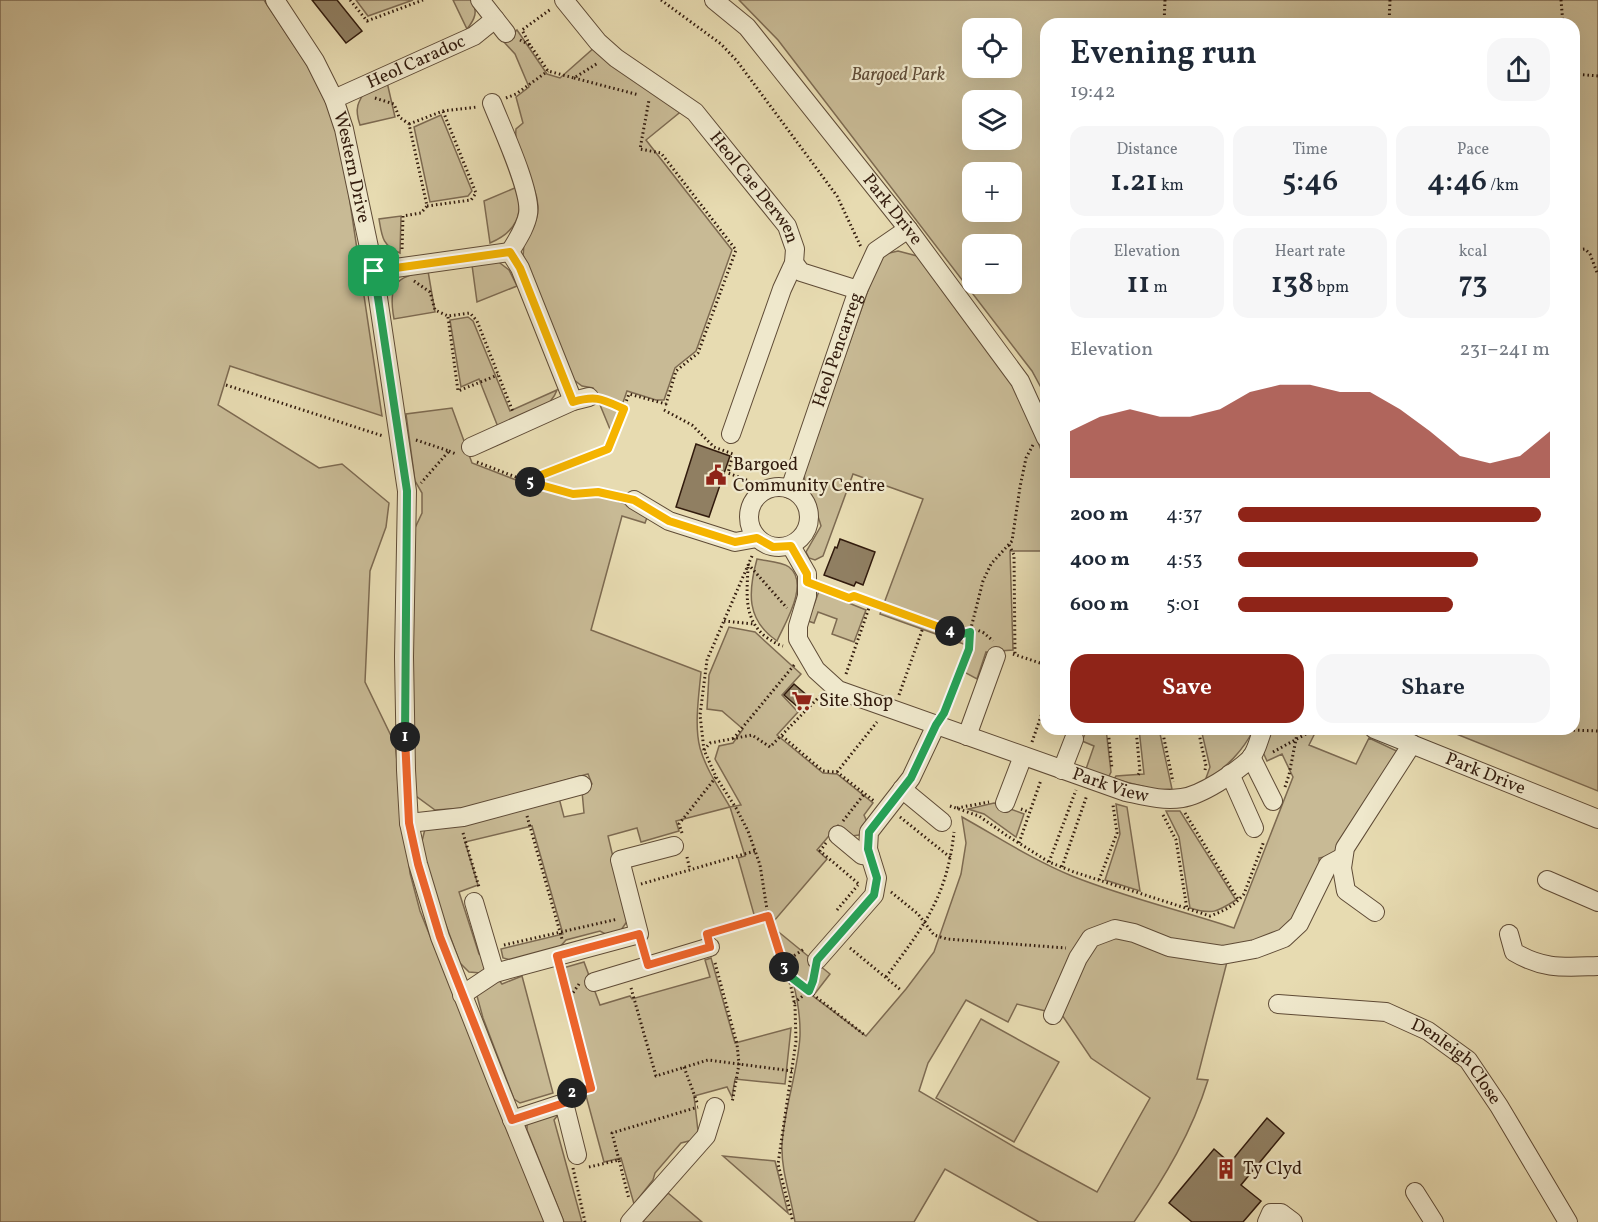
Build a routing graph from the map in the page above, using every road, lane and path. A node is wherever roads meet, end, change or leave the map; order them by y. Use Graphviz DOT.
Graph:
graph roads {
  1 [pos="274,0"];
  2 [pos="350,0"];
  3 [pos="423,0"];
  4 [pos="480,0"];
  5 [pos="661,0"];
  6 [pos="714,0"];
  7 [pos="1165,0"];
  8 [pos="1390,0"];
  9 [pos="1561,0"];
  10 [pos="411,2"];
  11 [pos="559,3"];
  12 [pos="1164,18"];
  13 [pos="1389,18"];
  14 [pos="1562,18"];
  15 [pos="500,26"];
  16 [pos="530,45"];
  17 [pos="612,54"];
  18 [pos="1580,74"];
  19 [pos="1598,76"];
  20 [pos="574,78"];
  21 [pos="639,95"];
  22 [pos="650,98"];
  23 [pos="334,99"];
  24 [pos="492,103"];
  25 [pos="443,111"];
  26 [pos="428,206"];
  27 [pos="908,229"];
  28 [pos="1580,249"];
  29 [pos="510,252"];
  30 [pos="872,260"];
  31 [pos="794,263"];
  32 [pos="374,271"];
  33 [pos="1598,275"];
  34 [pos="858,290"];
  35 [pos="448,316"];
  36 [pos="498,375"];
  37 [pos="226,385"];
  38 [pos="581,399"];
  39 [pos="624,409"];
  40 [pos="663,410"];
  41 [pos="1040,426"];
  42 [pos="731,434"];
  43 [pos="387,438"];
  44 [pos="411,438"];
  45 [pos="1040,438"];
  46 [pos="450,451"];
  47 [pos="467,454"];
  48 [pos="526,481"];
  49 [pos="790,489"];
  50 [pos="407,491"];
  51 [pos="758,496"];
  52 [pos="634,500"];
  53 [pos="757,538"];
  54 [pos="735,542"];
  55 [pos="1010,545"];
  56 [pos="791,546"];
  57 [pos="748,564"];
  58 [pos="807,582"];
  59 [pos="871,602"];
  60 [pos="724,621"];
  61 [pos="799,621"];
  62 [pos="754,624"];
  63 [pos="970,632"];
  64 [pos="805,651"];
  65 [pos="999,651"];
  66 [pos="1015,655"];
  67 [pos="1040,663"];
  68 [pos="835,687"];
  69 [pos="1040,719"];
  70 [pos="936,725"];
  71 [pos="1580,730"];
  72 [pos="1598,731"];
  73 [pos="1137,735"];
  74 [pos="1162,735"];
  75 [pos="1199,735"];
  76 [pos="1260,735"];
  77 [pos="1297,735"];
  78 [pos="1304,735"];
  79 [pos="1389,735"];
  80 [pos="782,736"];
  81 [pos="967,736"];
  82 [pos="1074,738"];
  83 [pos="733,739"];
  84 [pos="1296,739"];
  85 [pos="1412,744"];
  86 [pos="704,750"];
  87 [pos="1023,756"];
  88 [pos="1251,757"];
  89 [pos="1054,767"];
  90 [pos="1230,774"];
  91 [pos="716,777"];
  92 [pos="1087,778"];
  93 [pos="582,785"];
  94 [pos="902,789"];
  95 [pos="1126,792"];
  96 [pos="1198,792"];
  97 [pos="1167,799"];
  98 [pos="1277,799"];
  99 [pos="523,801"];
  100 [pos="1005,803"];
  101 [pos="888,808"];
  102 [pos="957,808"];
  103 [pos="458,817"];
  104 [pos="1598,819"];
  105 [pos="945,820"];
  106 [pos="409,823"];
  107 [pos="1260,834"];
  108 [pos="838,835"];
  109 [pos="680,843"];
  110 [pos="1018,843"];
  111 [pos="755,851"];
  112 [pos="870,856"];
  113 [pos="1343,857"];
  114 [pos="951,858"];
  115 [pos="1049,862"];
  116 [pos="1062,867"];
  117 [pos="690,870"];
  118 [pos="877,878"];
  119 [pos="1547,880"];
  120 [pos="858,884"];
  121 [pos="627,888"];
  122 [pos="1239,901"];
  123 [pos="474,902"];
  124 [pos="1598,902"];
  125 [pos="1187,910"];
  126 [pos="1375,912"];
  127 [pos="634,915"];
  128 [pos="768,916"];
  129 [pos="831,917"];
  130 [pos="926,923"];
  131 [pos="560,933"];
  132 [pos="639,934"];
  133 [pos="1509,934"];
  134 [pos="837,937"];
  135 [pos="810,941"];
  136 [pos="710,947"];
  137 [pos="488,949"];
  138 [pos="1083,949"];
  139 [pos="557,956"];
  140 [pos="817,960"];
  141 [pos="783,963"];
  142 [pos="648,965"];
  143 [pos="1598,966"];
  144 [pos="626,972"];
  145 [pos="495,973"];
  146 [pos="787,974"];
  147 [pos="886,977"];
  148 [pos="594,982"];
  149 [pos="902,990"];
  150 [pos="809,991"];
  151 [pos="462,995"];
  152 [pos="794,1003"];
  153 [pos="1278,1004"];
  154 [pos="1053,1015"];
  155 [pos="866,1036"];
  156 [pos="739,1064"];
  157 [pos="684,1067"];
  158 [pos="792,1071"];
  159 [pos="564,1103"];
  160 [pos="707,1107"];
  161 [pos="512,1120"];
  162 [pos="620,1160"];
  163 [pos="575,1162"];
  164 [pos="1415,1191"];
  165 [pos="634,1217"];
  166 [pos="554,1222"];
  167 [pos="585,1222"];
  168 [pos="793,1222"];
  169 [pos="1267,1222"];
  170 [pos="1293,1222"];
  171 [pos="1434,1222"];
  172 [pos="1568,1222"];
  1 -- 23 [label="street, Western Drive"];
  2 -- 10 [label="path"];
  3 -- 10 [label="path"];
  4 -- 15 [label="street"];
  5 -- 30 [label="path"];
  6 -- 27 [label="street, Park Drive"];
  7 -- 12 [label="path"];
  8 -- 13 [label="path"];
  9 -- 14 [label="path"];
  11 -- 16 [label="path"];
  11 -- 17 [label="street, Heol Cae Derwen"];
  15 -- 16 [label="path"];
  15 -- 23 [label="street, Heol Caradoc"];
  16 -- 20 [label="path"];
  17 -- 20 [label="path"];
  17 -- 31 [label="street, Heol Cae Derwen"];
  18 -- 19 [label="path"];
  20 -- 21 [label="path"];
  22 -- 39 [label="path"];
  23 -- 32 [label="street, Western Drive"];
  24 -- 29 [label="street"];
  25 -- 26 [label="path"];
  27 -- 30 [label="street, Heol Pencarreg"];
  27 -- 41 [label="street, Park Drive"];
  28 -- 33 [label="path"];
  29 -- 32 [label="street"];
  29 -- 38 [label="street"];
  30 -- 34 [label="street, Heol Pencarreg"];
  31 -- 34 [label="street"];
  31 -- 42 [label="street, Heol Cae Derwen"];
  32 -- 50 [label="street, Western Drive"];
  34 -- 49 [label="street, Heol Pencarreg"];
  35 -- 36 [label="path"];
  37 -- 43 [label="path"];
  38 -- 39 [label="path"];
  38 -- 47 [label="street"];
  39 -- 48 [label="path"];
  40 -- 51 [label="path"];
  44 -- 46 [label="path"];
  45 -- 55 [label="path"];
  46 -- 47 [label="path"];
  46 -- 50 [label="path"];
  47 -- 48 [label="path"];
  48 -- 52 [label="path"];
  49 -- 51 [label="street"];
  49 -- 56 [label="street"];
  50 -- 106 [label="street, Western Drive"];
  51 -- 53 [label="street"];
  52 -- 54 [label="street"];
  53 -- 54 [label="street"];
  53 -- 56 [label="street"];
  54 -- 57 [label="path"];
  55 -- 63 [label="path"];
  55 -- 66 [label="path"];
  56 -- 58 [label="street"];
  57 -- 60 [label="path"];
  57 -- 61 [label="path"];
  57 -- 62 [label="path"];
  58 -- 59 [label="path"];
  58 -- 61 [label="street, Park View"];
  59 -- 63 [label="path"];
  59 -- 68 [label="path"];
  60 -- 62 [label="path"];
  60 -- 86 [label="path"];
  61 -- 64 [label="street, Park View"];
  62 -- 64 [label="path"];
  63 -- 65 [label="path"];
  63 -- 70 [label="path"];
  64 -- 68 [label="street, Park View"];
  64 -- 83 [label="path"];
  65 -- 66 [label="path"];
  65 -- 81 [label="street"];
  66 -- 67 [label="path"];
  68 -- 70 [label="street, Park View"];
  68 -- 80 [label="path"];
  69 -- 87 [label="path"];
  70 -- 81 [label="street, Park View"];
  70 -- 94 [label="street"];
  71 -- 72 [label="path"];
  73 -- 95 [label="path"];
  74 -- 97 [label="path"];
  75 -- 96 [label="path"];
  76 -- 88 [label="street, Park View"];
  77 -- 84 [label="path"];
  78 -- 84 [label="path"];
  79 -- 85 [label="street, Park Drive"];
  80 -- 83 [label="path"];
  80 -- 101 [label="path"];
  81 -- 87 [label="street, Park View"];
  82 -- 89 [label="street"];
  83 -- 86 [label="path"];
  84 -- 88 [label="path"];
  84 -- 98 [label="path"];
  85 -- 104 [label="street, Park Drive"];
  85 -- 113 [label="street"];
  86 -- 91 [label="path"];
  87 -- 89 [label="street, Park View"];
  87 -- 100 [label="street"];
  88 -- 90 [label="street, Park View"];
  88 -- 98 [label="street"];
  89 -- 92 [label="street, Park View"];
  89 -- 110 [label="path"];
  90 -- 96 [label="street, Park View"];
  90 -- 107 [label="street"];
  91 -- 109 [label="path"];
  91 -- 111 [label="path"];
  92 -- 95 [label="street, Park View"];
  92 -- 115 [label="path"];
  92 -- 116 [label="path"];
  93 -- 99 [label="street"];
  94 -- 101 [label="street"];
  94 -- 105 [label="street"];
  95 -- 97 [label="street, Park View"];
  96 -- 97 [label="street, Park View"];
  97 -- 122 [label="path"];
  97 -- 125 [label="path"];
  99 -- 103 [label="street"];
  99 -- 131 [label="path"];
  101 -- 112 [label="street"];
  101 -- 114 [label="path"];
  102 -- 105 [label="path"];
  102 -- 105 [label="path"];
  102 -- 110 [label="path"];
  103 -- 106 [label="street"];
  103 -- 123 [label="path"];
  105 -- 114 [label="path"];
  106 -- 151 [label="street, Western Drive"];
  107 -- 122 [label="path"];
  108 -- 112 [label="street"];
  109 -- 117 [label="path"];
  109 -- 121 [label="street"];
  110 -- 115 [label="path"];
  111 -- 117 [label="path"];
  111 -- 128 [label="path"];
  112 -- 118 [label="street"];
  113 -- 126 [label="street"];
  113 -- 138 [label="street"];
  114 -- 130 [label="path"];
  115 -- 116 [label="path"];
  116 -- 125 [label="path"];
  117 -- 121 [label="path"];
  118 -- 130 [label="path"];
  118 -- 134 [label="street"];
  119 -- 124 [label="street"];
  120 -- 129 [label="path"];
  121 -- 127 [label="street"];
  122 -- 125 [label="path"];
  123 -- 137 [label="street"];
  127 -- 131 [label="path"];
  127 -- 132 [label="street"];
  128 -- 136 [label="path"];
  128 -- 141 [label="path"];
  130 -- 138 [label="path"];
  130 -- 147 [label="path"];
  131 -- 137 [label="path"];
  131 -- 139 [label="path"];
  132 -- 139 [label="street"];
  132 -- 142 [label="street"];
  133 -- 143 [label="street"];
  134 -- 140 [label="street"];
  134 -- 147 [label="path"];
  135 -- 141 [label="path"];
  136 -- 142 [label="street"];
  136 -- 156 [label="path"];
  137 -- 145 [label="street"];
  138 -- 154 [label="street"];
  139 -- 145 [label="street"];
  139 -- 159 [label="path"];
  140 -- 150 [label="path"];
  141 -- 146 [label="path"];
  142 -- 144 [label="street"];
  144 -- 148 [label="street"];
  144 -- 157 [label="path"];
  145 -- 151 [label="street"];
  146 -- 150 [label="path"];
  146 -- 152 [label="path"];
  147 -- 149 [label="path"];
  150 -- 152 [label="path"];
  150 -- 155 [label="path"];
  151 -- 161 [label="street, Western Drive"];
  152 -- 158 [label="path"];
  153 -- 172 [label="street, Denleigh Close"];
  156 -- 157 [label="path"];
  156 -- 158 [label="path"];
  156 -- 160 [label="path"];
  157 -- 160 [label="path"];
  158 -- 168 [label="path"];
  159 -- 161 [label="street"];
  159 -- 163 [label="street"];
  160 -- 162 [label="path"];
  160 -- 165 [label="street"];
  161 -- 166 [label="street, Western Drive"];
  162 -- 163 [label="path"];
  162 -- 165 [label="path"];
  163 -- 167 [label="path"];
  164 -- 171 [label="street"];
  169 -- 170 [label="street"];
}
